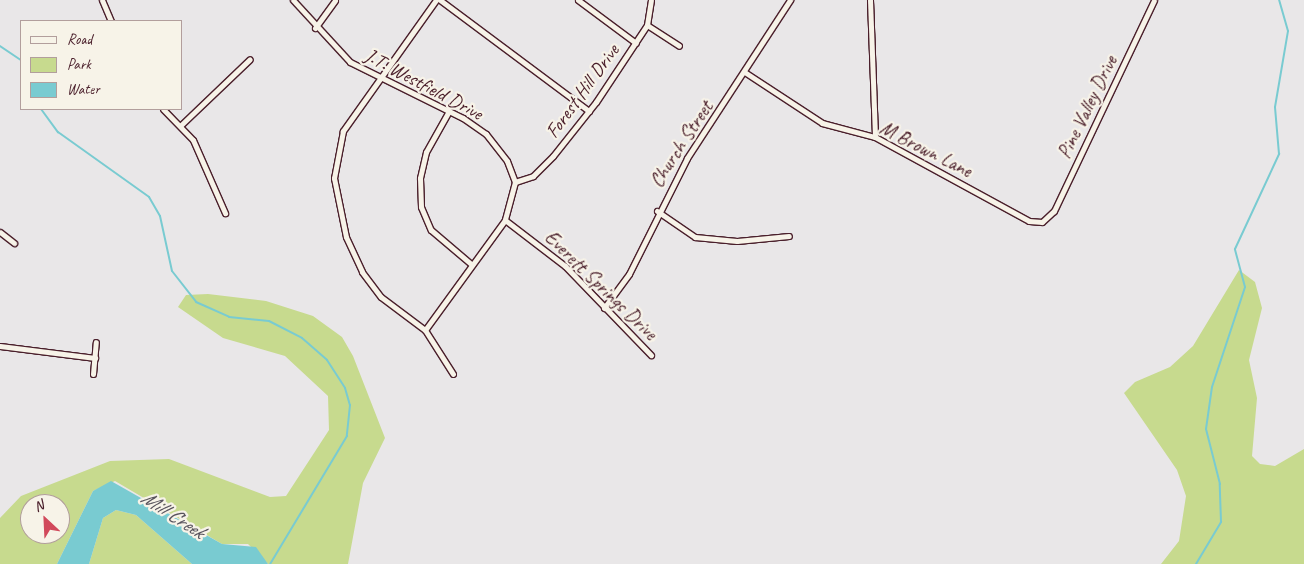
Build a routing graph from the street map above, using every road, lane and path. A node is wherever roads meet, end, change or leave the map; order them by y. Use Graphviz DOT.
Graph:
graph roads {
  1 [pos="102,0"];
  2 [pos="293,0"];
  3 [pos="335,0"];
  4 [pos="438,0"];
  5 [pos="578,0"];
  6 [pos="650,0"];
  7 [pos="790,0"];
  8 [pos="870,0"];
  9 [pos="1154,0"];
  10 [pos="111,20"];
  11 [pos="647,25"];
  12 [pos="315,28"];
  13 [pos="636,44"];
  14 [pos="679,46"];
  15 [pos="250,58"];
  16 [pos="746,73"];
  17 [pos="380,75"];
  18 [pos="164,110"];
  19 [pos="589,111"];
  20 [pos="449,112"];
  21 [pos="180,125"];
  22 [pos="876,137"];
  23 [pos="515,182"];
  24 [pos="657,211"];
  25 [pos="225,213"];
  26 [pos="505,220"];
  27 [pos="1042,222"];
  28 [pos="0,232"];
  29 [pos="789,236"];
  30 [pos="14,243"];
  31 [pos="471,264"];
  32 [pos="604,308"];
  33 [pos="425,330"];
  34 [pos="96,342"];
  35 [pos="0,346"];
  36 [pos="651,355"];
  37 [pos="95,358"];
  38 [pos="93,374"];
  39 [pos="453,374"];
  1 -- 10 [label="street"];
  2 -- 12 [label="street, J.T. Westfield Drive"];
  3 -- 12 [label="street"];
  4 -- 17 [label="street"];
  4 -- 19 [label="street"];
  5 -- 13 [label="street"];
  6 -- 11 [label="street, Forest Hill Drive"];
  7 -- 16 [label="street, Church Street"];
  8 -- 22 [label="street"];
  9 -- 27 [label="street, Pine Valley Drive"];
  11 -- 13 [label="street, Forest Hill Drive"];
  11 -- 14 [label="street"];
  12 -- 17 [label="street, J.T. Westfield Drive"];
  13 -- 19 [label="street, Forest Hill Drive"];
  15 -- 21 [label="street"];
  16 -- 22 [label="street, M Brown Lane"];
  16 -- 24 [label="street, Church Street"];
  17 -- 20 [label="street, J.T. Westfield Drive"];
  17 -- 33 [label="street"];
  18 -- 21 [label="street"];
  19 -- 23 [label="street, Forest Hill Drive"];
  20 -- 23 [label="street, J.T. Westfield Drive"];
  20 -- 31 [label="street"];
  21 -- 25 [label="street"];
  22 -- 27 [label="street, M Brown Lane"];
  23 -- 26 [label="street"];
  24 -- 29 [label="street"];
  24 -- 32 [label="street, Church Street"];
  26 -- 31 [label="street"];
  26 -- 32 [label="street, Everett Springs Drive"];
  28 -- 30 [label="street"];
  31 -- 33 [label="street"];
  32 -- 36 [label="street, Everett Springs Drive"];
  33 -- 39 [label="street"];
  34 -- 37 [label="street"];
  35 -- 37 [label="street"];
  37 -- 38 [label="street"];
}
